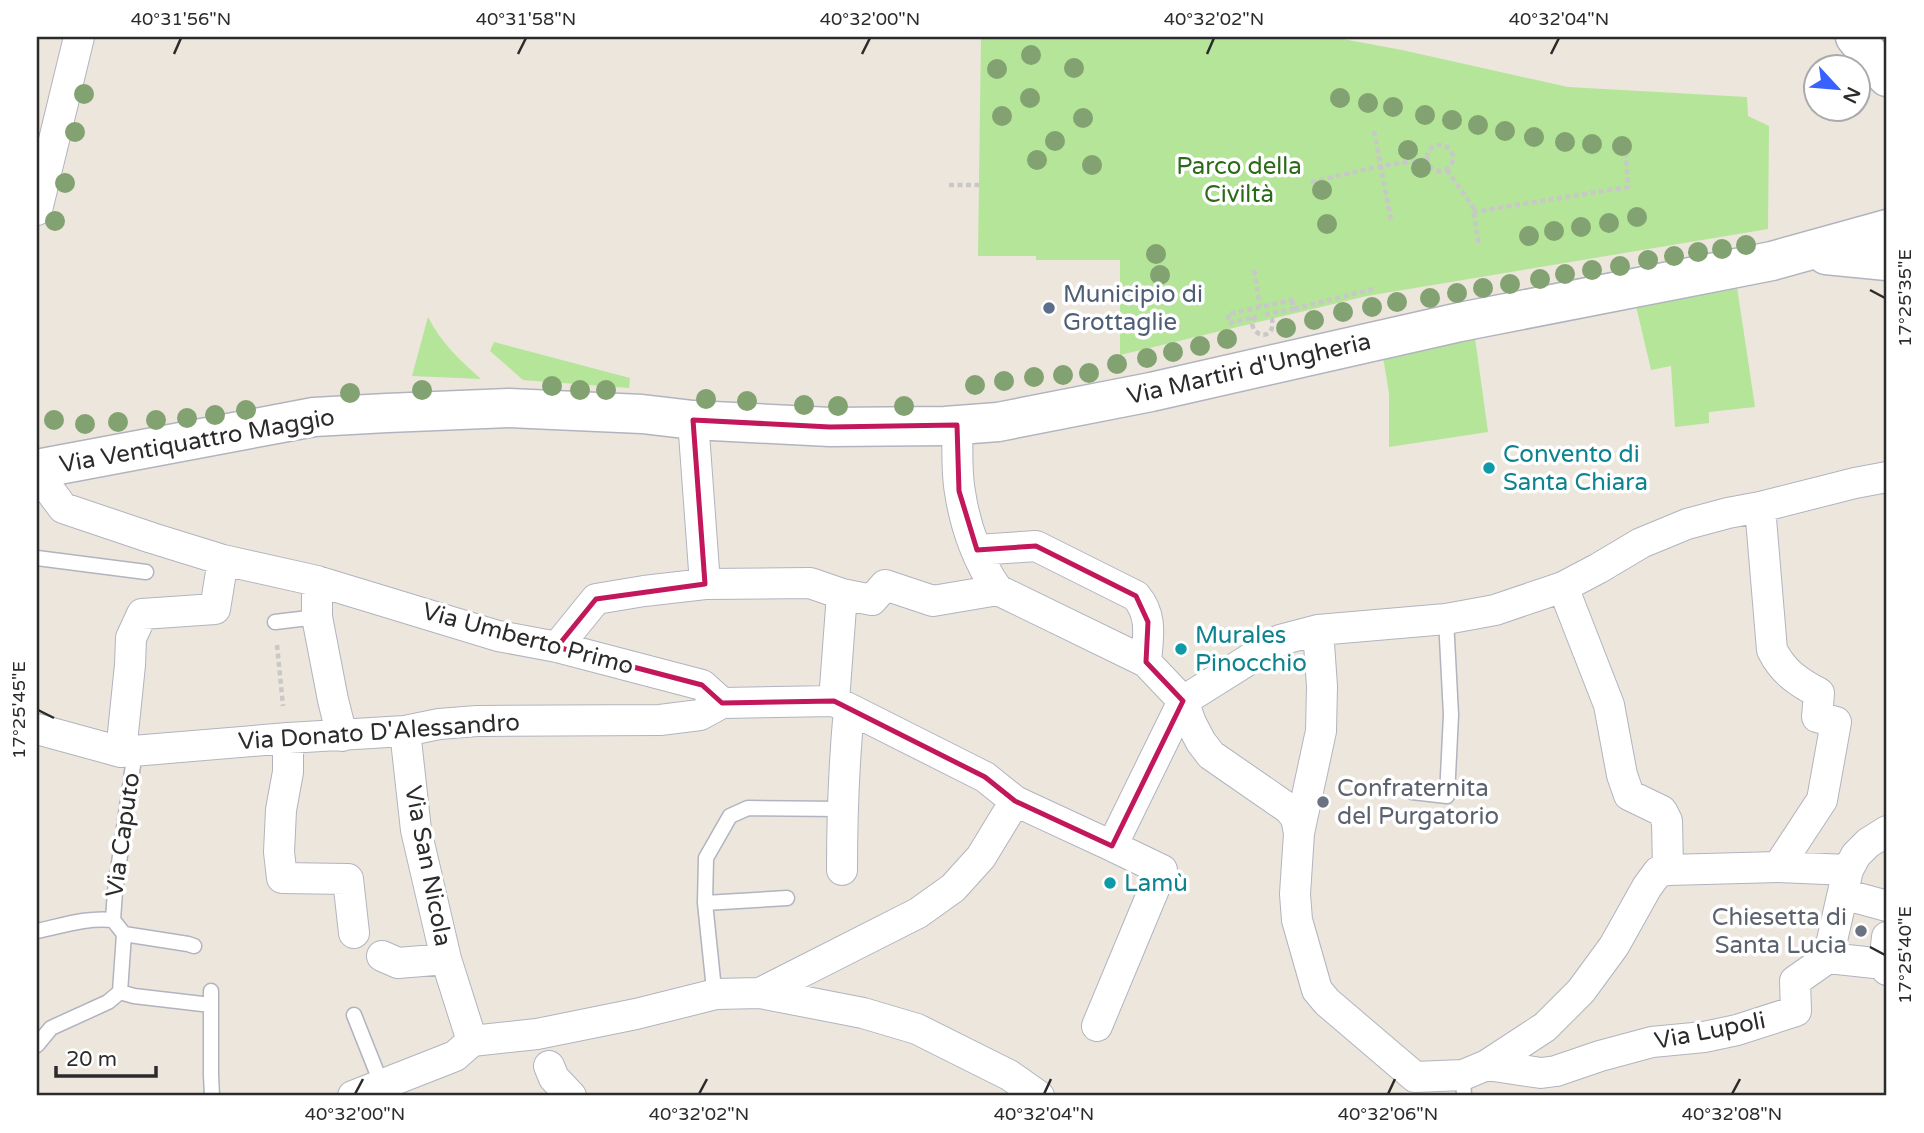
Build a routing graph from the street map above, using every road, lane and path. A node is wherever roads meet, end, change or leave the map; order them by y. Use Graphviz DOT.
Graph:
graph roads {
  1 [pos="79,37"];
  2 [pos="1855,37"];
  3 [pos="1887,77"];
  4 [pos="1374,131"];
  5 [pos="1626,155"];
  6 [pos="1427,159"];
  7 [pos="1381,166"];
  8 [pos="1447,170"];
  9 [pos="1311,182"];
  10 [pos="949,185"];
  11 [pos="979,185"];
  12 [pos="37,209"];
  13 [pos="1473,212"];
  14 [pos="1391,220"];
  15 [pos="1887,229"];
  16 [pos="1479,246"];
  17 [pos="1800,253"];
  18 [pos="1887,261"];
  19 [pos="1254,270"];
  20 [pos="1373,289"];
  21 [pos="1260,306"];
  22 [pos="1294,309"];
  23 [pos="692,420"];
  24 [pos="957,425"];
  25 [pos="37,471"];
  26 [pos="1887,477"];
  27 [pos="1760,507"];
  28 [pos="977,550"];
  29 [pos="37,558"];
  30 [pos="223,560"];
  31 [pos="146,572"];
  32 [pos="317,581"];
  33 [pos="705,584"];
  34 [pos="1563,587"];
  35 [pos="998,590"];
  36 [pos="842,594"];
  37 [pos="317,617"];
  38 [pos="1446,619"];
  39 [pos="275,622"];
  40 [pos="1318,630"];
  41 [pos="557,647"];
  42 [pos="1146,662"];
  43 [pos="1183,701"];
  44 [pos="722,703"];
  45 [pos="842,705"];
  46 [pos="37,729"];
  47 [pos="405,731"];
  48 [pos="342,736"];
  49 [pos="288,738"];
  50 [pos="1201,742"];
  51 [pos="128,751"];
  52 [pos="1156,756"];
  53 [pos="1412,792"];
  54 [pos="1015,801"];
  55 [pos="842,809"];
  56 [pos="1887,831"];
  57 [pos="1300,833"];
  58 [pos="1112,846"];
  59 [pos="1778,867"];
  60 [pos="842,870"];
  61 [pos="1668,870"];
  62 [pos="1845,882"];
  63 [pos="787,898"];
  64 [pos="705,903"];
  65 [pos="1887,906"];
  66 [pos="113,920"];
  67 [pos="37,931"];
  68 [pos="354,933"];
  69 [pos="124,934"];
  70 [pos="194,946"];
  71 [pos="382,956"];
  72 [pos="1886,957"];
  73 [pos="1828,958"];
  74 [pos="446,960"];
  75 [pos="120,992"];
  76 [pos="760,993"];
  77 [pos="716,994"];
  78 [pos="354,1015"];
  79 [pos="1097,1026"];
  80 [pos="472,1041"];
  81 [pos="37,1045"];
  82 [pos="550,1069"];
  83 [pos="1471,1079"];
  84 [pos="1408,1087"];
  85 [pos="383,1091"];
  86 [pos="212,1096"];
  87 [pos="353,1096"];
  88 [pos="1039,1096"];
  1 -- 12 [label="street"];
  2 -- 3 [label="street"];
  4 -- 7 [label="path"];
  5 -- 13 [label="path"];
  6 -- 7 [label="path"];
  6 -- 8 [label="path"];
  6 -- 8 [label="path"];
  7 -- 9 [label="path"];
  7 -- 14 [label="path"];
  8 -- 13 [label="path"];
  10 -- 11 [label="path"];
  13 -- 16 [label="path"];
  15 -- 17 [label="street, Via Martiri d'Ungheria"];
  17 -- 18 [label="street, Via Martiri d'Ungheria"];
  17 -- 24 [label="street, Via Martiri d'Ungheria"];
  19 -- 21 [label="path"];
  20 -- 22 [label="path"];
  21 -- 22 [label="path"];
  21 -- 22 [label="path"];
  23 -- 24 [label="street, Via Martiri d'Ungheria"];
  23 -- 25 [label="street, Via Ventiquattro Maggio"];
  23 -- 33 [label="street"];
  24 -- 28 [label="street"];
  25 -- 30 [label="street, Via Umberto Primo"];
  26 -- 27 [label="street"];
  27 -- 34 [label="street"];
  27 -- 59 [label="street"];
  28 -- 35 [label="street"];
  28 -- 42 [label="street"];
  29 -- 31 [label="lane"];
  30 -- 32 [label="street, Via Umberto Primo"];
  30 -- 51 [label="street"];
  32 -- 37 [label="street"];
  32 -- 41 [label="street, Via Umberto Primo"];
  33 -- 36 [label="street"];
  33 -- 41 [label="street"];
  34 -- 38 [label="street"];
  34 -- 61 [label="street"];
  35 -- 36 [label="street"];
  35 -- 42 [label="street"];
  36 -- 45 [label="street"];
  37 -- 39 [label="lane"];
  37 -- 48 [label="street"];
  38 -- 40 [label="street"];
  38 -- 53 [label="lane"];
  39 -- 49 [label="path"];
  40 -- 43 [label="street"];
  40 -- 57 [label="street"];
  41 -- 44 [label="street, Via Umberto Primo"];
  42 -- 43 [label="street"];
  43 -- 50 [label="street"];
  43 -- 52 [label="street"];
  44 -- 45 [label="street"];
  44 -- 47 [label="street, Via Donato D'Alessandro"];
  45 -- 54 [label="street"];
  45 -- 55 [label="street"];
  46 -- 51 [label="street, Via Donato D'Alessandro"];
  47 -- 48 [label="street, Via Donato D'Alessandro"];
  47 -- 74 [label="street, Via San Nicola"];
  48 -- 49 [label="street, Via Donato D'Alessandro"];
  49 -- 51 [label="street, Via Donato D'Alessandro"];
  49 -- 68 [label="street"];
  50 -- 52 [label="street"];
  50 -- 57 [label="street"];
  51 -- 66 [label="lane, Via Caputo"];
  52 -- 58 [label="street"];
  54 -- 58 [label="street"];
  54 -- 76 [label="street"];
  55 -- 60 [label="street"];
  55 -- 64 [label="lane"];
  56 -- 62 [label="street"];
  57 -- 84 [label="street"];
  58 -- 79 [label="street"];
  59 -- 61 [label="street"];
  59 -- 62 [label="street"];
  61 -- 83 [label="street"];
  62 -- 65 [label="street"];
  62 -- 73 [label="street"];
  63 -- 64 [label="lane"];
  64 -- 77 [label="lane"];
  66 -- 67 [label="lane, Via Caputo"];
  66 -- 69 [label="lane, Via Caputo"];
  69 -- 70 [label="lane, Via Caputo"];
  69 -- 75 [label="lane"];
  71 -- 74 [label="street, Via San Nicola"];
  72 -- 73 [label="street"];
  73 -- 83 [label="street, Via Lupoli"];
  74 -- 80 [label="street, Via San Nicola"];
  75 -- 81 [label="lane"];
  75 -- 86 [label="lane"];
  76 -- 77 [label="street"];
  76 -- 88 [label="street"];
  77 -- 82 [label="street"];
  78 -- 85 [label="lane"];
  80 -- 82 [label="street"];
  80 -- 85 [label="street"];
  83 -- 84 [label="street, Via Lupoli"];
  85 -- 87 [label="street"];
}
